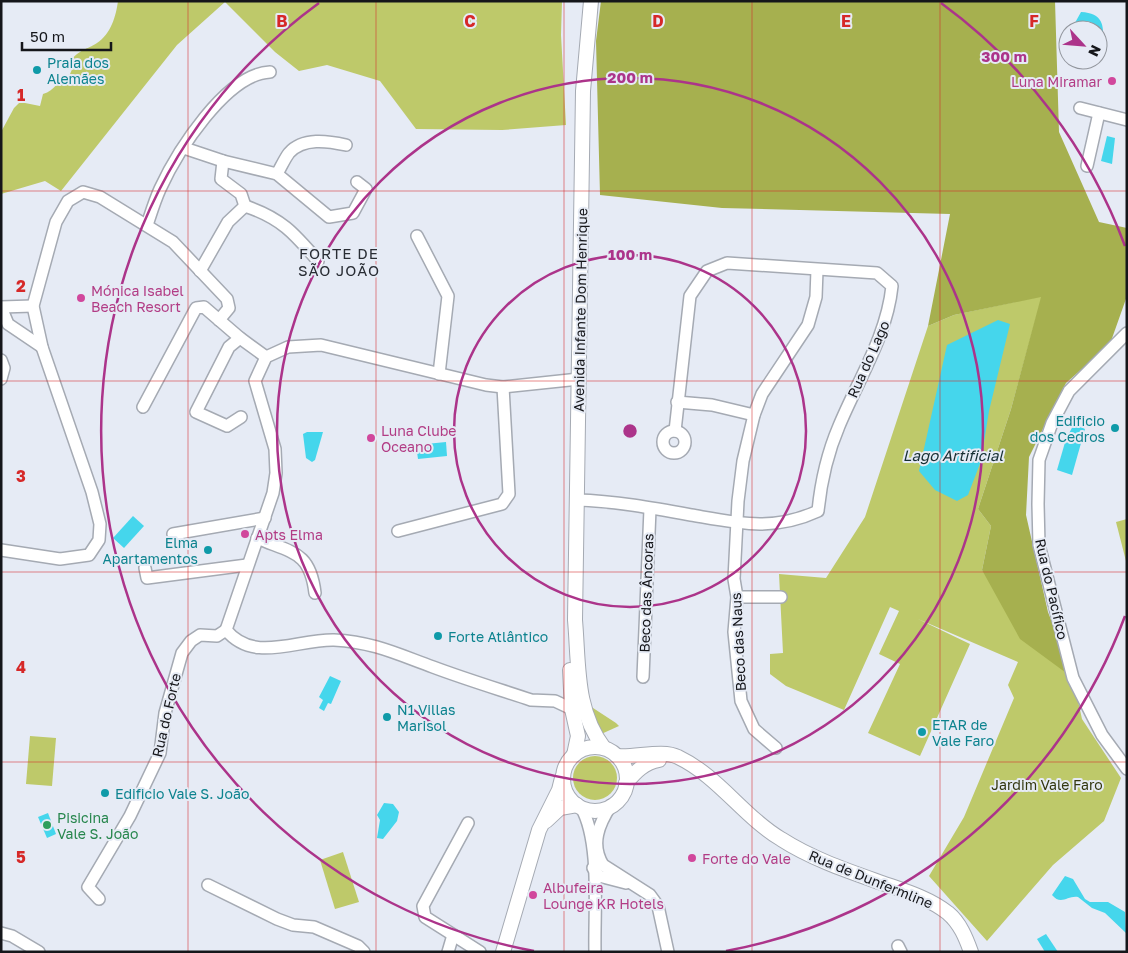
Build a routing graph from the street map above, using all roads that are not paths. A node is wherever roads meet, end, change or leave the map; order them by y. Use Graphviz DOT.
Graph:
graph roads {
  1 [pos="591,1"];
  2 [pos="270,72"];
  3 [pos="1080,108"];
  4 [pos="1099,113"];
  5 [pos="1127,120"];
  6 [pos="346,144"];
  7 [pos="184,148"];
  8 [pos="223,161"];
  9 [pos="1087,166"];
  10 [pos="278,174"];
  11 [pos="357,182"];
  12 [pos="245,206"];
  13 [pos="147,225"];
  14 [pos="417,236"];
  15 [pos="318,261"];
  16 [pos="817,270"];
  17 [pos="200,271"];
  18 [pos="33,306"];
  19 [pos="1,307"];
  20 [pos="219,320"];
  21 [pos="1127,333"];
  22 [pos="240,338"];
  23 [pos="42,347"];
  24 [pos="266,357"];
  25 [pos="1,360"];
  26 [pos="439,374"];
  27 [pos="1,379"];
  28 [pos="579,379"];
  29 [pos="503,387"];
  30 [pos="677,402"];
  31 [pos="143,407"];
  32 [pos="754,415"];
  33 [pos="241,417"];
  34 [pos="674,431"];
  35 [pos="577,500"];
  36 [pos="650,509"];
  37 [pos="265,518"];
  38 [pos="737,523"];
  39 [pos="398,531"];
  40 [pos="173,534"];
  41 [pos="257,538"];
  42 [pos="1,550"];
  43 [pos="247,565"];
  44 [pos="145,568"];
  45 [pos="315,593"];
  46 [pos="737,597"];
  47 [pos="781,597"];
  48 [pos="575,620"];
  49 [pos="226,630"];
  50 [pos="643,677"];
  51 [pos="572,709"];
  52 [pos="604,748"];
  53 [pos="776,748"];
  54 [pos="574,755"];
  55 [pos="617,756"];
  56 [pos="688,762"];
  57 [pos="1127,769"];
  58 [pos="562,776"];
  59 [pos="626,783"];
  60 [pos="610,805"];
  61 [pos="579,806"];
  62 [pos="468,823"];
  63 [pos="539,830"];
  64 [pos="598,866"];
  65 [pos="208,885"];
  66 [pos="99,899"];
  67 [pos="1,933"];
  68 [pos="453,934"];
  69 [pos="38,952"];
  70 [pos="364,952"];
  71 [pos="448,952"];
  72 [pos="480,952"];
  73 [pos="502,952"];
  74 [pos="595,952"];
  75 [pos="668,952"];
  76 [pos="971,952"];
  1 -- 28 [label="street, Avenida Infante Dom Henrique"];
  2 -- 7 [label="street"];
  3 -- 4 [label="street"];
  4 -- 5 [label="street"];
  4 -- 9 [label="street"];
  6 -- 10 [label="street"];
  7 -- 8 [label="street"];
  7 -- 13 [label="street"];
  8 -- 10 [label="street"];
  8 -- 12 [label="street"];
  10 -- 11 [label="street"];
  12 -- 15 [label="street"];
  12 -- 17 [label="street"];
  13 -- 17 [label="street"];
  13 -- 18 [label="street"];
  14 -- 26 [label="street"];
  16 -- 30 [label="street, Rua do Lago"];
  16 -- 32 [label="street, Beco das Naus"];
  16 -- 38 [label="street, Rua do Lago"];
  17 -- 20 [label="street"];
  18 -- 19 [label="street"];
  18 -- 23 [label="street"];
  19 -- 23 [label="street"];
  20 -- 22 [label="street"];
  20 -- 31 [label="street"];
  21 -- 57 [label="street, Rua do Pacífico"];
  22 -- 24 [label="street"];
  22 -- 33 [label="street"];
  23 -- 42 [label="street"];
  24 -- 26 [label="street"];
  24 -- 37 [label="street"];
  25 -- 27 [label="street"];
  26 -- 29 [label="street"];
  28 -- 29 [label="street"];
  28 -- 35 [label="street, Avenida Infante Dom Henrique"];
  29 -- 39 [label="street"];
  30 -- 32 [label="street"];
  30 -- 34 [label="street, Rua do Lago"];
  32 -- 38 [label="street, Beco das Naus"];
  35 -- 36 [label="street, Rua do Lago"];
  35 -- 48 [label="street, Avenida Infante Dom Henrique"];
  36 -- 38 [label="street, Rua do Lago"];
  36 -- 50 [label="street, Beco das Âncoras"];
  37 -- 40 [label="street"];
  37 -- 41 [label="street"];
  38 -- 46 [label="street, Beco das Naus"];
  41 -- 43 [label="street"];
  41 -- 45 [label="street"];
  43 -- 44 [label="street"];
  43 -- 49 [label="street"];
  46 -- 47 [label="street"];
  46 -- 53 [label="street, Beco das Naus"];
  48 -- 51 [label="street"];
  48 -- 52 [label="street"];
  49 -- 51 [label="street"];
  49 -- 66 [label="street, Rua do Forte"];
  51 -- 54 [label="street"];
  52 -- 54 [label="street"];
  52 -- 55 [label="street"];
  54 -- 58 [label="street"];
  55 -- 56 [label="street, Rua de Dunfermline"];
  55 -- 59 [label="street"];
  56 -- 59 [label="street"];
  56 -- 76 [label="street, Rua de Dunfermline"];
  58 -- 61 [label="street"];
  58 -- 63 [label="street"];
  59 -- 60 [label="street"];
  60 -- 61 [label="street"];
  60 -- 64 [label="street"];
  61 -- 63 [label="street"];
  61 -- 64 [label="street"];
  62 -- 68 [label="street"];
  63 -- 73 [label="street"];
  64 -- 74 [label="street"];
  64 -- 75 [label="street"];
  65 -- 70 [label="street"];
  67 -- 69 [label="street"];
  68 -- 71 [label="street"];
  68 -- 72 [label="street"];
}
